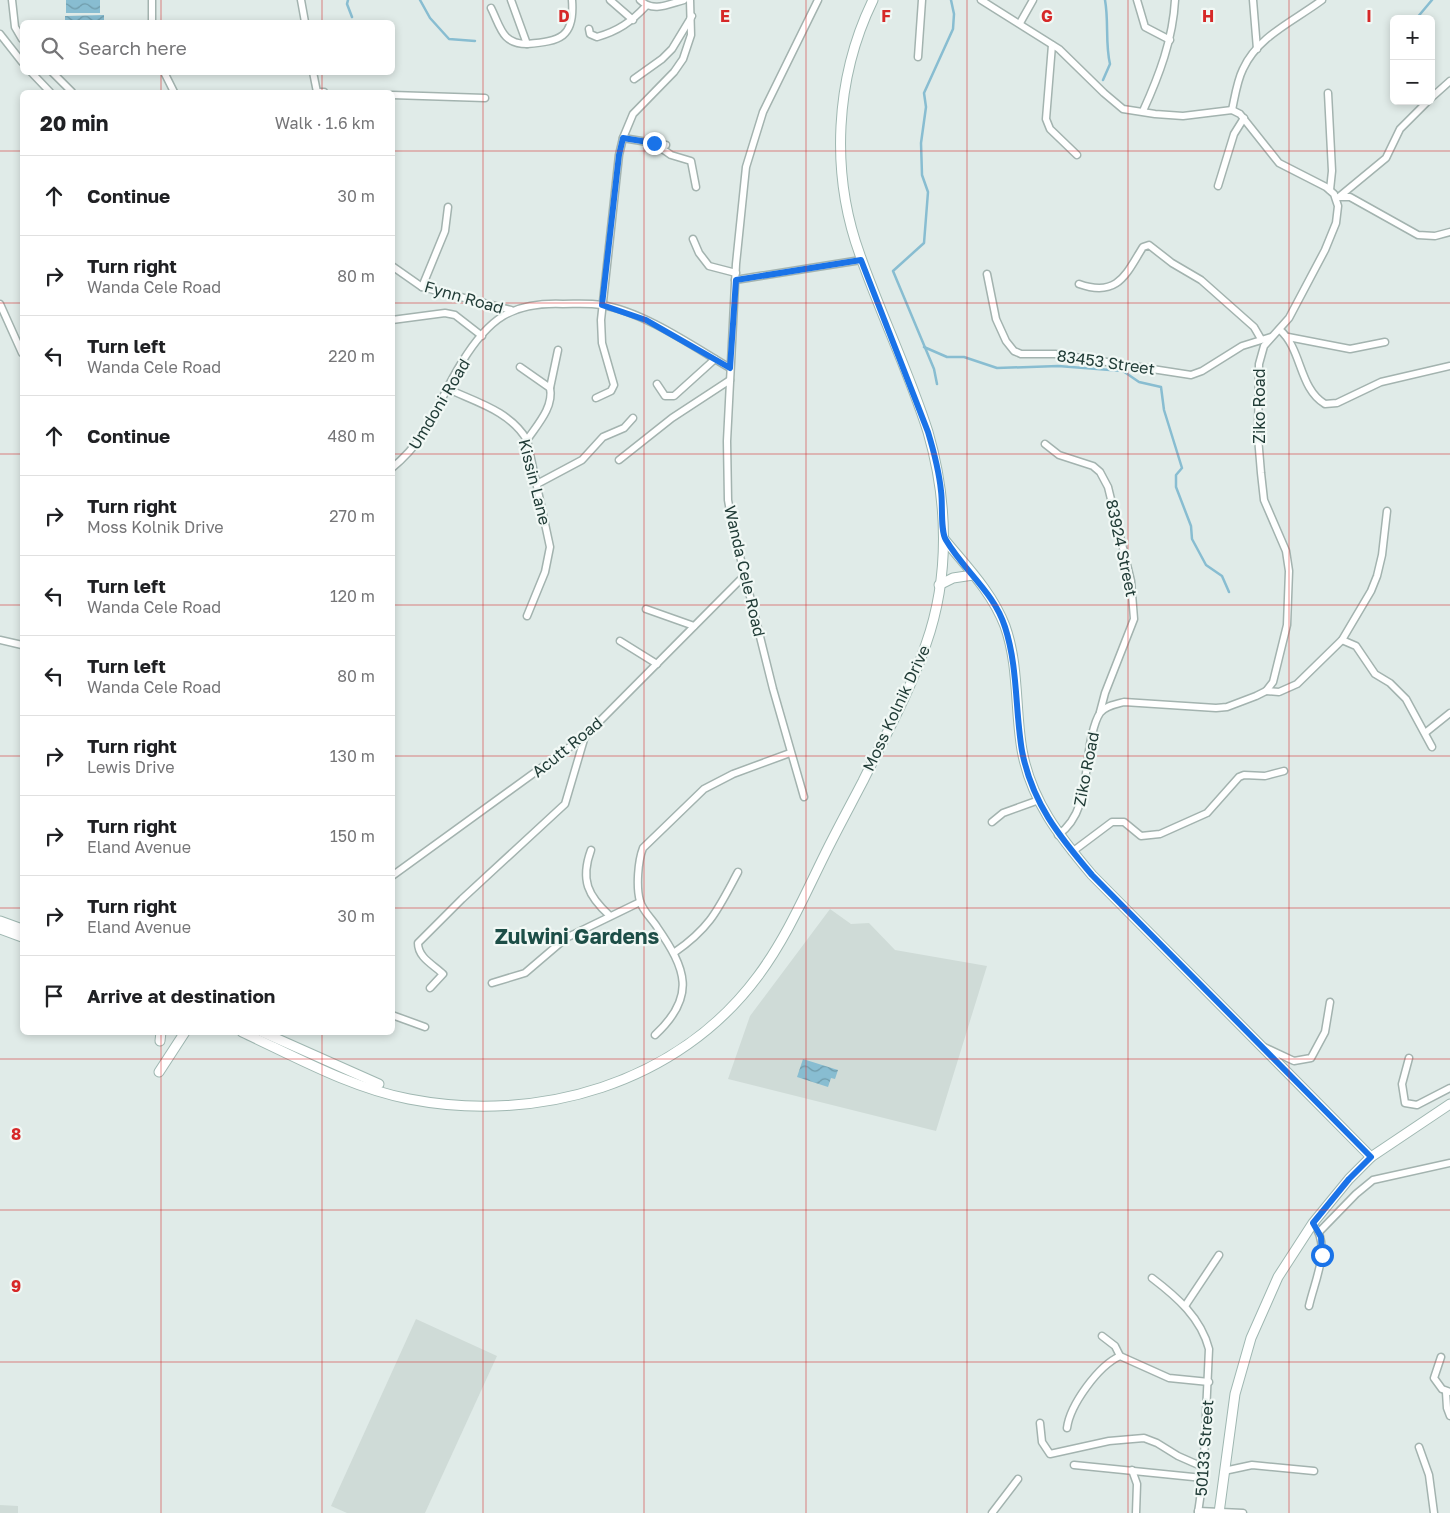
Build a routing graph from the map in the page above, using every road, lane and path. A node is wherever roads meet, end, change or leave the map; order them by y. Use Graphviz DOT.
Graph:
graph roads {
  1 [pos="12,0"];
  2 [pos="152,0"];
  3 [pos="301,0"];
  4 [pos="511,0"];
  5 [pos="572,0"];
  6 [pos="610,0"];
  7 [pos="640,0"];
  8 [pos="684,0"];
  9 [pos="690,0"];
  10 [pos="818,0"];
  11 [pos="873,0"];
  12 [pos="922,0"];
  13 [pos="981,0"];
  14 [pos="1033,0"];
  15 [pos="1137,0"];
  16 [pos="1175,0"];
  17 [pos="1253,0"];
  18 [pos="1322,0"];
  19 [pos="646,6"];
  20 [pos="491,8"];
  21 [pos="692,15"];
  22 [pos="152,20"];
  23 [pos="304,20"];
  24 [pos="633,20"];
  25 [pos="1020,23"];
  26 [pos="589,29"];
  27 [pos="0,34"];
  28 [pos="20,34"];
  29 [pos="1170,40"];
  30 [pos="527,44"];
  31 [pos="1052,45"];
  32 [pos="1257,49"];
  33 [pos="918,57"];
  34 [pos="20,59"];
  35 [pos="34,75"];
  36 [pos="55,75"];
  37 [pos="166,75"];
  38 [pos="314,75"];
  39 [pos="634,79"];
  40 [pos="1450,81"];
  41 [pos="48,90"];
  42 [pos="70,90"];
  43 [pos="173,90"];
  44 [pos="317,90"];
  45 [pos="1328,93"];
  46 [pos="1435,94"];
  47 [pos="395,95"];
  48 [pos="485,98"];
  49 [pos="1424,105"];
  50 [pos="1232,110"];
  51 [pos="1143,111"];
  52 [pos="1244,118"];
  53 [pos="623,138"];
  54 [pos="654,143"];
  55 [pos="666,145"];
  56 [pos="1077,155"];
  57 [pos="1218,186"];
  58 [pos="696,187"];
  59 [pos="1330,190"];
  60 [pos="1338,198"];
  61 [pos="448,207"];
  62 [pos="1450,232"];
  63 [pos="693,239"];
  64 [pos="861,260"];
  65 [pos="395,268"];
  66 [pos="736,272"];
  67 [pos="987,274"];
  68 [pos="736,280"];
  69 [pos="1079,284"];
  70 [pos="422,286"];
  71 [pos="0,304"];
  72 [pos="602,305"];
  73 [pos="511,310"];
  74 [pos="395,320"];
  75 [pos="1280,330"];
  76 [pos="482,336"];
  77 [pos="1271,337"];
  78 [pos="1288,337"];
  79 [pos="1262,339"];
  80 [pos="1386,342"];
  81 [pos="20,349"];
  82 [pos="558,350"];
  83 [pos="715,359"];
  84 [pos="1450,366"];
  85 [pos="520,367"];
  86 [pos="730,368"];
  87 [pos="730,380"];
  88 [pos="657,384"];
  89 [pos="448,388"];
  90 [pos="550,388"];
  91 [pos="596,398"];
  92 [pos="633,418"];
  93 [pos="527,440"];
  94 [pos="1045,444"];
  95 [pos="619,460"];
  96 [pos="395,466"];
  97 [pos="537,484"];
  98 [pos="1387,511"];
  99 [pos="944,539"];
  100 [pos="973,575"];
  101 [pos="744,576"];
  102 [pos="939,585"];
  103 [pos="646,609"];
  104 [pos="527,616"];
  105 [pos="694,626"];
  106 [pos="0,640"];
  107 [pos="1342,640"];
  108 [pos="620,641"];
  109 [pos="20,645"];
  110 [pos="657,664"];
  111 [pos="1266,691"];
  112 [pos="1100,712"];
  113 [pos="1450,713"];
  114 [pos="1425,733"];
  115 [pos="585,736"];
  116 [pos="1432,746"];
  117 [pos="790,752"];
  118 [pos="1284,771"];
  119 [pos="804,797"];
  120 [pos="1039,800"];
  121 [pos="992,822"];
  122 [pos="1058,835"];
  123 [pos="591,850"];
  124 [pos="1072,852"];
  125 [pos="738,872"];
  126 [pos="395,874"];
  127 [pos="640,902"];
  128 [pos="610,916"];
  129 [pos="0,921"];
  130 [pos="20,928"];
  131 [pos="0,929"];
  132 [pos="20,936"];
  133 [pos="674,952"];
  134 [pos="492,983"];
  135 [pos="430,988"];
  136 [pos="1330,1002"];
  137 [pos="395,1016"];
  138 [pos="425,1027"];
  139 [pos="655,1034"];
  140 [pos="183,1035"];
  141 [pos="249,1035"];
  142 [pos="268,1035"];
  143 [pos="1262,1046"];
  144 [pos="1409,1058"];
  145 [pos="159,1072"];
  146 [pos="1450,1088"];
  147 [pos="424,1100"];
  148 [pos="1450,1104"];
  149 [pos="1371,1157"];
  150 [pos="1450,1162"];
  151 [pos="1313,1223"];
  152 [pos="1320,1231"];
  153 [pos="1218,1255"];
  154 [pos="1152,1278"];
  155 [pos="1185,1306"];
  156 [pos="1309,1306"];
  157 [pos="1102,1336"];
  158 [pos="1120,1356"];
  159 [pos="1441,1357"];
  160 [pos="1209,1382"];
  161 [pos="1448,1392"];
  162 [pos="1450,1416"];
  163 [pos="1040,1423"];
  164 [pos="1067,1428"];
  165 [pos="1419,1448"];
  166 [pos="1074,1465"];
  167 [pos="1203,1466"];
  168 [pos="1132,1470"];
  169 [pos="1224,1471"];
  170 [pos="1314,1472"];
  171 [pos="1203,1478"];
  172 [pos="1018,1479"];
  173 [pos="1198,1512"];
  174 [pos="1219,1512"];
  175 [pos="992,1513"];
  176 [pos="1136,1513"];
  177 [pos="1243,1513"];
  178 [pos="1434,1513"];
  1 -- 28 [label="street"];
  2 -- 22 [label="street"];
  3 -- 23 [label="street"];
  4 -- 30 [label="street"];
  5 -- 30 [label="street"];
  6 -- 24 [label="street"];
  7 -- 19 [label="street"];
  8 -- 19 [label="street"];
  9 -- 21 [label="street"];
  10 -- 66 [label="street, Wanda Cele Road"];
  11 -- 64 [label="main road, Moss Kolnik Drive"];
  12 -- 33 [label="street"];
  13 -- 25 [label="street"];
  14 -- 25 [label="street"];
  15 -- 29 [label="street"];
  16 -- 29 [label="street"];
  17 -- 32 [label="street"];
  18 -- 32 [label="street"];
  19 -- 24 [label="street"];
  20 -- 30 [label="street"];
  21 -- 39 [label="street"];
  21 -- 53 [label="street"];
  24 -- 26 [label="street"];
  25 -- 31 [label="street"];
  27 -- 34 [label="street"];
  29 -- 51 [label="street"];
  31 -- 51 [label="street"];
  31 -- 56 [label="street"];
  32 -- 50 [label="street"];
  35 -- 41 [label="street"];
  36 -- 42 [label="street"];
  37 -- 43 [label="street"];
  38 -- 44 [label="street"];
  40 -- 46 [label="street"];
  45 -- 59 [label="street"];
  47 -- 48 [label="street"];
  49 -- 60 [label="street"];
  50 -- 51 [label="street"];
  50 -- 52 [label="street"];
  52 -- 57 [label="street"];
  52 -- 59 [label="street"];
  53 -- 54 [label="street"];
  53 -- 72 [label="street"];
  54 -- 55 [label="street"];
  54 -- 58 [label="street"];
  59 -- 60 [label="street"];
  60 -- 62 [label="street"];
  60 -- 75 [label="street, Ziko Road"];
  61 -- 70 [label="street"];
  63 -- 66 [label="street"];
  64 -- 68 [label="street"];
  64 -- 99 [label="main road, Moss Kolnik Drive"];
  65 -- 70 [label="street, Fynn Road"];
  66 -- 68 [label="street, Wanda Cele Road"];
  67 -- 79 [label="street, 83453 Street"];
  68 -- 86 [label="street, Wanda Cele Road"];
  69 -- 79 [label="street"];
  70 -- 73 [label="street, Fynn Road"];
  71 -- 81 [label="street"];
  72 -- 73 [label="street"];
  72 -- 83 [label="street"];
  72 -- 91 [label="street"];
  73 -- 76 [label="street, Umdoni Road"];
  74 -- 76 [label="street"];
  75 -- 77 [label="street, Ziko Road"];
  75 -- 78 [label="street"];
  76 -- 89 [label="street, Umdoni Road"];
  77 -- 79 [label="street, 83453 Street"];
  77 -- 111 [label="street, Ziko Road"];
  78 -- 80 [label="street"];
  78 -- 84 [label="street"];
  82 -- 90 [label="street"];
  83 -- 86 [label="street"];
  83 -- 88 [label="street"];
  85 -- 90 [label="street"];
  86 -- 87 [label="street, Wanda Cele Road"];
  87 -- 95 [label="street"];
  87 -- 101 [label="street, Wanda Cele Road"];
  89 -- 93 [label="street, Kissin Lane"];
  89 -- 96 [label="street, Umdoni Road"];
  90 -- 93 [label="street"];
  92 -- 97 [label="street"];
  93 -- 97 [label="street, Kissin Lane"];
  94 -- 112 [label="street, 83924 Street"];
  97 -- 104 [label="street, Kissin Lane"];
  98 -- 107 [label="street"];
  99 -- 100 [label="main road"];
  99 -- 102 [label="main road, Moss Kolnik Drive"];
  100 -- 102 [label="main road"];
  100 -- 120 [label="main road"];
  101 -- 105 [label="street, Acutt Road"];
  101 -- 117 [label="street, Wanda Cele Road"];
  102 -- 147 [label="main road, Moss Kolnik Drive"];
  103 -- 105 [label="street"];
  105 -- 110 [label="street, Acutt Road"];
  106 -- 109 [label="street"];
  107 -- 111 [label="street"];
  107 -- 114 [label="street"];
  108 -- 110 [label="street"];
  110 -- 115 [label="street, Acutt Road"];
  111 -- 112 [label="street, Ziko Road"];
  112 -- 122 [label="street, Ziko Road"];
  113 -- 114 [label="street"];
  114 -- 116 [label="street"];
  115 -- 126 [label="street, Acutt Road"];
  115 -- 135 [label="street"];
  117 -- 119 [label="street, Wanda Cele Road"];
  117 -- 127 [label="street"];
  118 -- 124 [label="street"];
  120 -- 121 [label="street"];
  120 -- 122 [label="main road"];
  122 -- 124 [label="main road"];
  123 -- 128 [label="street"];
  124 -- 143 [label="main road"];
  125 -- 133 [label="street"];
  127 -- 128 [label="street"];
  127 -- 133 [label="street"];
  128 -- 134 [label="street"];
  129 -- 130 [label="main road"];
  131 -- 132 [label="main road"];
  133 -- 139 [label="street"];
  136 -- 143 [label="street"];
  137 -- 138 [label="street"];
  140 -- 145 [label="main road"];
  141 -- 147 [label="main road, Moss Kolnik Drive"];
  142 -- 147 [label="main road, Moss Kolnik Drive"];
  143 -- 149 [label="main road"];
  144 -- 146 [label="street"];
  148 -- 149 [label="main road"];
  149 -- 151 [label="main road"];
  150 -- 152 [label="street"];
  151 -- 152 [label="street"];
  151 -- 169 [label="main road"];
  152 -- 156 [label="street"];
  153 -- 155 [label="street"];
  154 -- 155 [label="street, 50133 Street"];
  155 -- 160 [label="street, 50133 Street"];
  157 -- 158 [label="street"];
  158 -- 160 [label="street, 50133 Street"];
  158 -- 164 [label="street"];
  159 -- 161 [label="street"];
  160 -- 167 [label="street, 50133 Street"];
  161 -- 162 [label="street"];
  163 -- 167 [label="street"];
  165 -- 178 [label="street"];
  166 -- 168 [label="street"];
  167 -- 171 [label="street, 50133 Street"];
  168 -- 171 [label="street"];
  168 -- 176 [label="street"];
  169 -- 170 [label="street"];
  169 -- 174 [label="main road"];
  171 -- 173 [label="street, 50133 Street"];
  172 -- 175 [label="street"];
  173 -- 174 [label="street"];
  174 -- 177 [label="street"];
}
